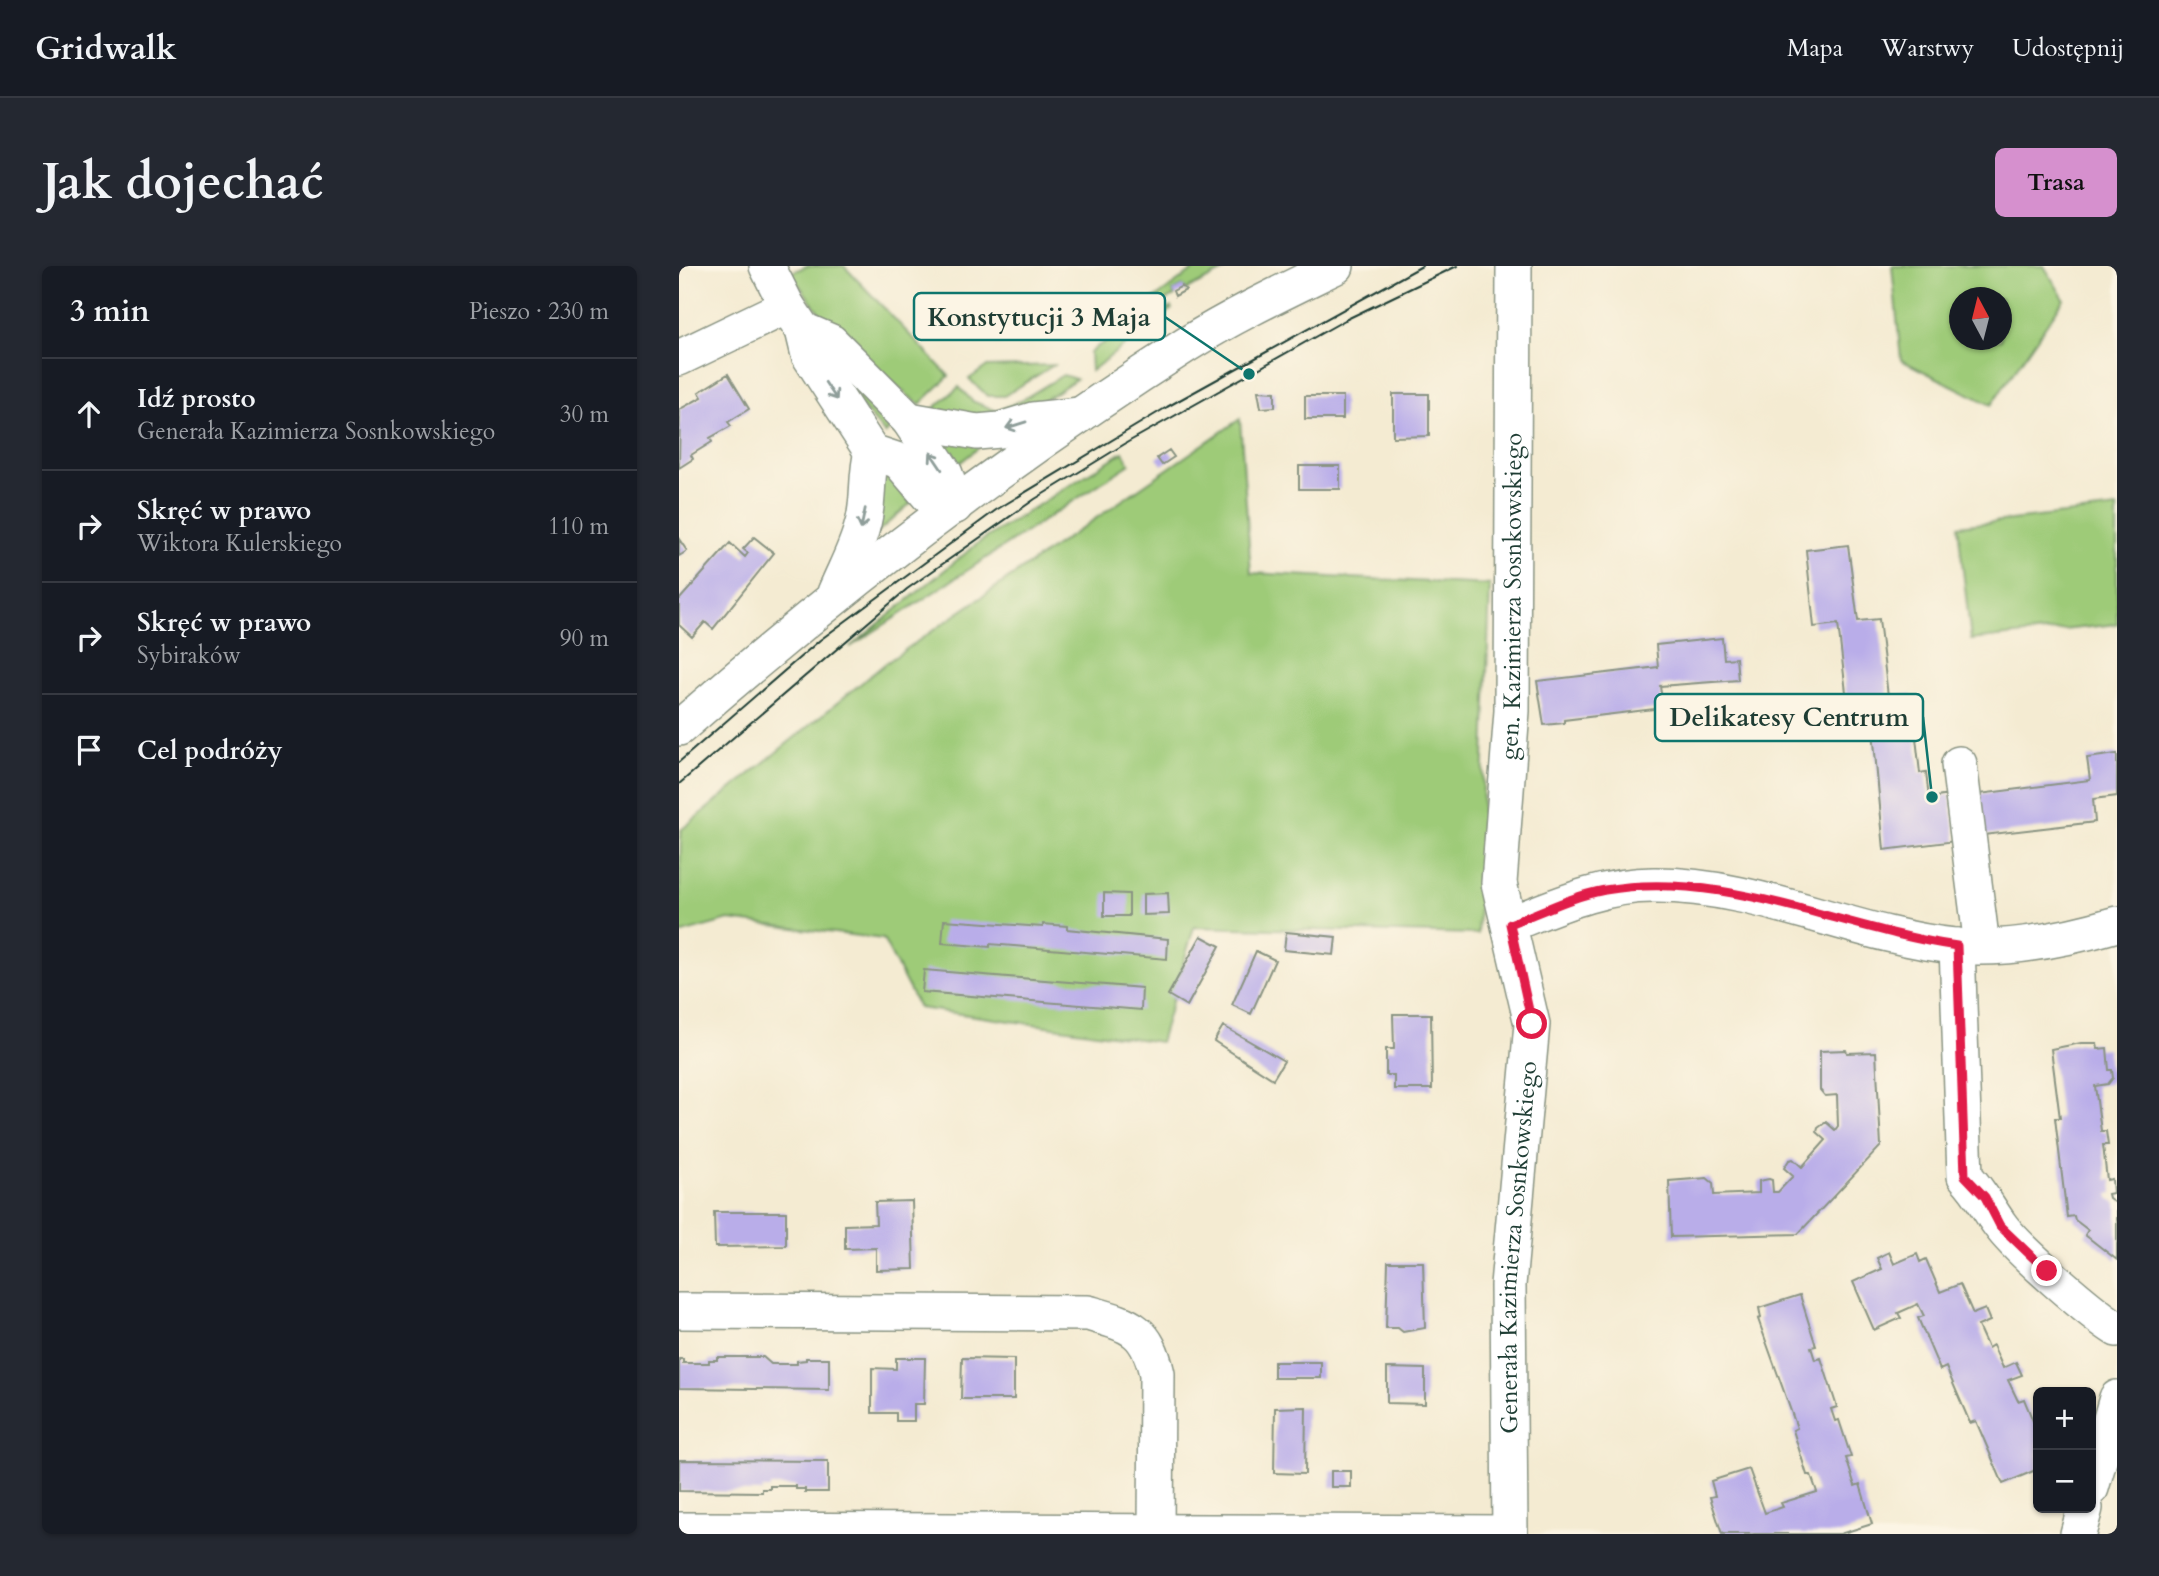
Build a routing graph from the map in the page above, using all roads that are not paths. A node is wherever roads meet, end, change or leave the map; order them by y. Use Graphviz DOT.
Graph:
graph roads {
  1 [pos="767,266"];
  2 [pos="1336,266"];
  3 [pos="1514,266"];
  4 [pos="795,318"];
  5 [pos="679,358"];
  6 [pos="1083,415"];
  7 [pos="909,421"];
  8 [pos="872,452"];
  9 [pos="955,506"];
  10 [pos="833,596"];
  11 [pos="679,728"];
  12 [pos="1959,764"];
  13 [pos="1510,924"];
  14 [pos="2117,924"];
  15 [pos="1969,946"];
  16 [pos="679,1311"];
  17 [pos="2117,1329"];
  18 [pos="2117,1398"];
  19 [pos="2096,1471"];
  20 [pos="2084,1513"];
  21 [pos="679,1530"];
  22 [pos="1156,1532"];
  23 [pos="1510,1533"];
  24 [pos="2078,1534"];
  1 -- 4 [label="street"];
  2 -- 6 [label="street"];
  3 -- 13 [label="street, gen. Kazimierza Sosnkowskiego"];
  4 -- 5 [label="street"];
  4 -- 7 [label="street"];
  4 -- 8 [label="street, one-way"];
  6 -- 7 [label="street, one-way"];
  6 -- 9 [label="street"];
  9 -- 7 [label="street, one-way"];
  8 -- 9 [label="street"];
  8 -- 10 [label="street, one-way"];
  9 -- 10 [label="street"];
  10 -- 11 [label="street"];
  12 -- 15 [label="street"];
  13 -- 15 [label="street"];
  13 -- 23 [label="street, Generała Kazimierza Sosnkowskiego"];
  14 -- 15 [label="street"];
  15 -- 17 [label="street"];
  16 -- 22 [label="street"];
  18 -- 19 [label="street"];
  20 -- 24 [label="street"];
  21 -- 22 [label="street, Generała Kazimierza Sosnkowskiego"];
  22 -- 23 [label="street, Generała Kazimierza Sosnkowskiego"];
}
